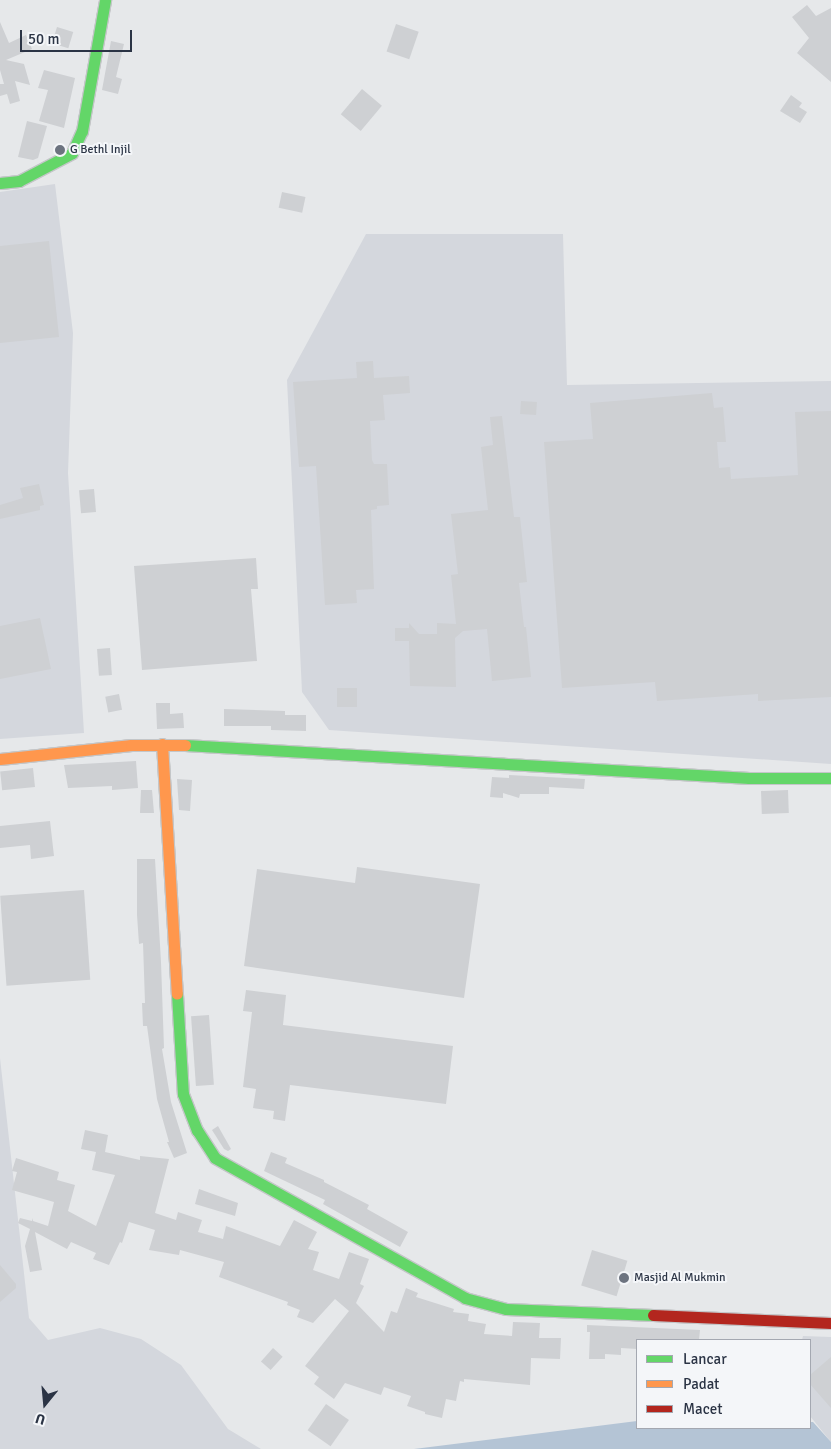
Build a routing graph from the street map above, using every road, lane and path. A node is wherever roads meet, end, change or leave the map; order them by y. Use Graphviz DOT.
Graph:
graph roads {
  1 [pos="105,0"];
  2 [pos="0,183"];
  3 [pos="162,744"];
  4 [pos="0,759"];
  5 [pos="831,778"];
  6 [pos="831,1323"];
  1 -- 2 [label="street"];
  3 -- 4 [label="street"];
  3 -- 5 [label="street"];
  3 -- 6 [label="street"];
}
